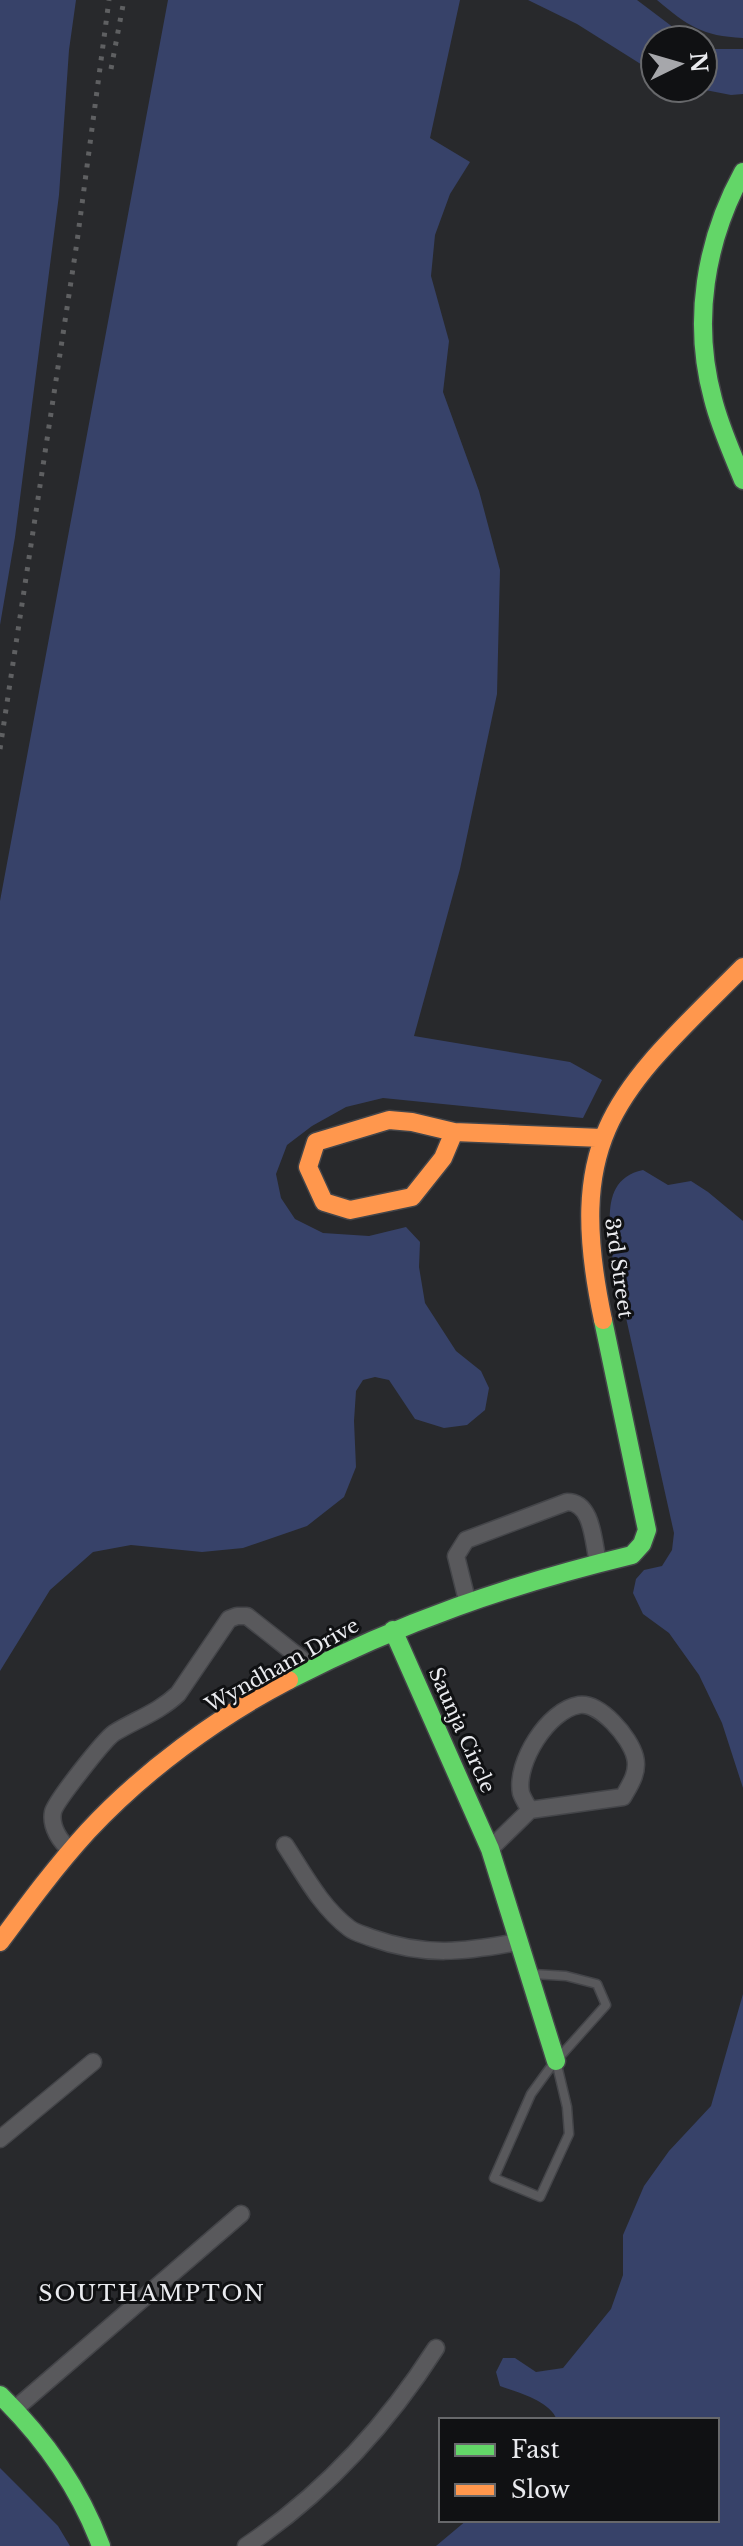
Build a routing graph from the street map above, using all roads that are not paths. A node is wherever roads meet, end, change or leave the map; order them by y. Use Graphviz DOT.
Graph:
graph roads {
  1 [pos="743,172"];
  2 [pos="743,480"];
  3 [pos="743,967"];
  4 [pos="454,1132"];
  5 [pos="602,1138"];
  6 [pos="647,1530"];
  7 [pos="598,1562"];
  8 [pos="467,1600"];
  9 [pos="393,1630"];
  10 [pos="313,1668"];
  11 [pos="530,1810"];
  12 [pos="285,1845"];
  13 [pos="490,1849"];
  14 [pos="71,1850"];
  15 [pos="0,1942"];
  16 [pos="518,1942"];
  17 [pos="528,1974"];
  18 [pos="556,2061"];
  19 [pos="93,2062"];
  20 [pos="0,2139"];
  21 [pos="241,2214"];
  22 [pos="436,2348"];
  23 [pos="0,2395"];
  24 [pos="15,2409"];
  25 [pos="101,2546"];
  26 [pos="246,2546"];
  1 -- 2 [label="street"];
  3 -- 5 [label="street, 3rd Street"];
  4 -- 4 [label="street"];
  4 -- 5 [label="street"];
  5 -- 6 [label="street, 3rd Street"];
  6 -- 7 [label="street, Wyndham Drive"];
  7 -- 8 [label="street, Wyndham Drive"];
  7 -- 8 [label="street"];
  8 -- 9 [label="street, Wyndham Drive"];
  9 -- 10 [label="street, Wyndham Drive"];
  9 -- 13 [label="street, Saunja Circle"];
  10 -- 14 [label="street, Wyndham Drive"];
  10 -- 14 [label="street"];
  11 -- 11 [label="street, Saunja Circle"];
  11 -- 13 [label="street"];
  12 -- 16 [label="street"];
  13 -- 16 [label="street, Saunja Circle"];
  14 -- 15 [label="street, Wyndham Drive"];
  16 -- 17 [label="street, Saunja Circle"];
  17 -- 18 [label="street, Saunja Circle"];
  17 -- 18 [label="lane"];
  18 -- 18 [label="lane"];
  19 -- 20 [label="street"];
  21 -- 24 [label="street"];
  22 -- 26 [label="street"];
  23 -- 24 [label="street"];
  24 -- 25 [label="street"];
}
